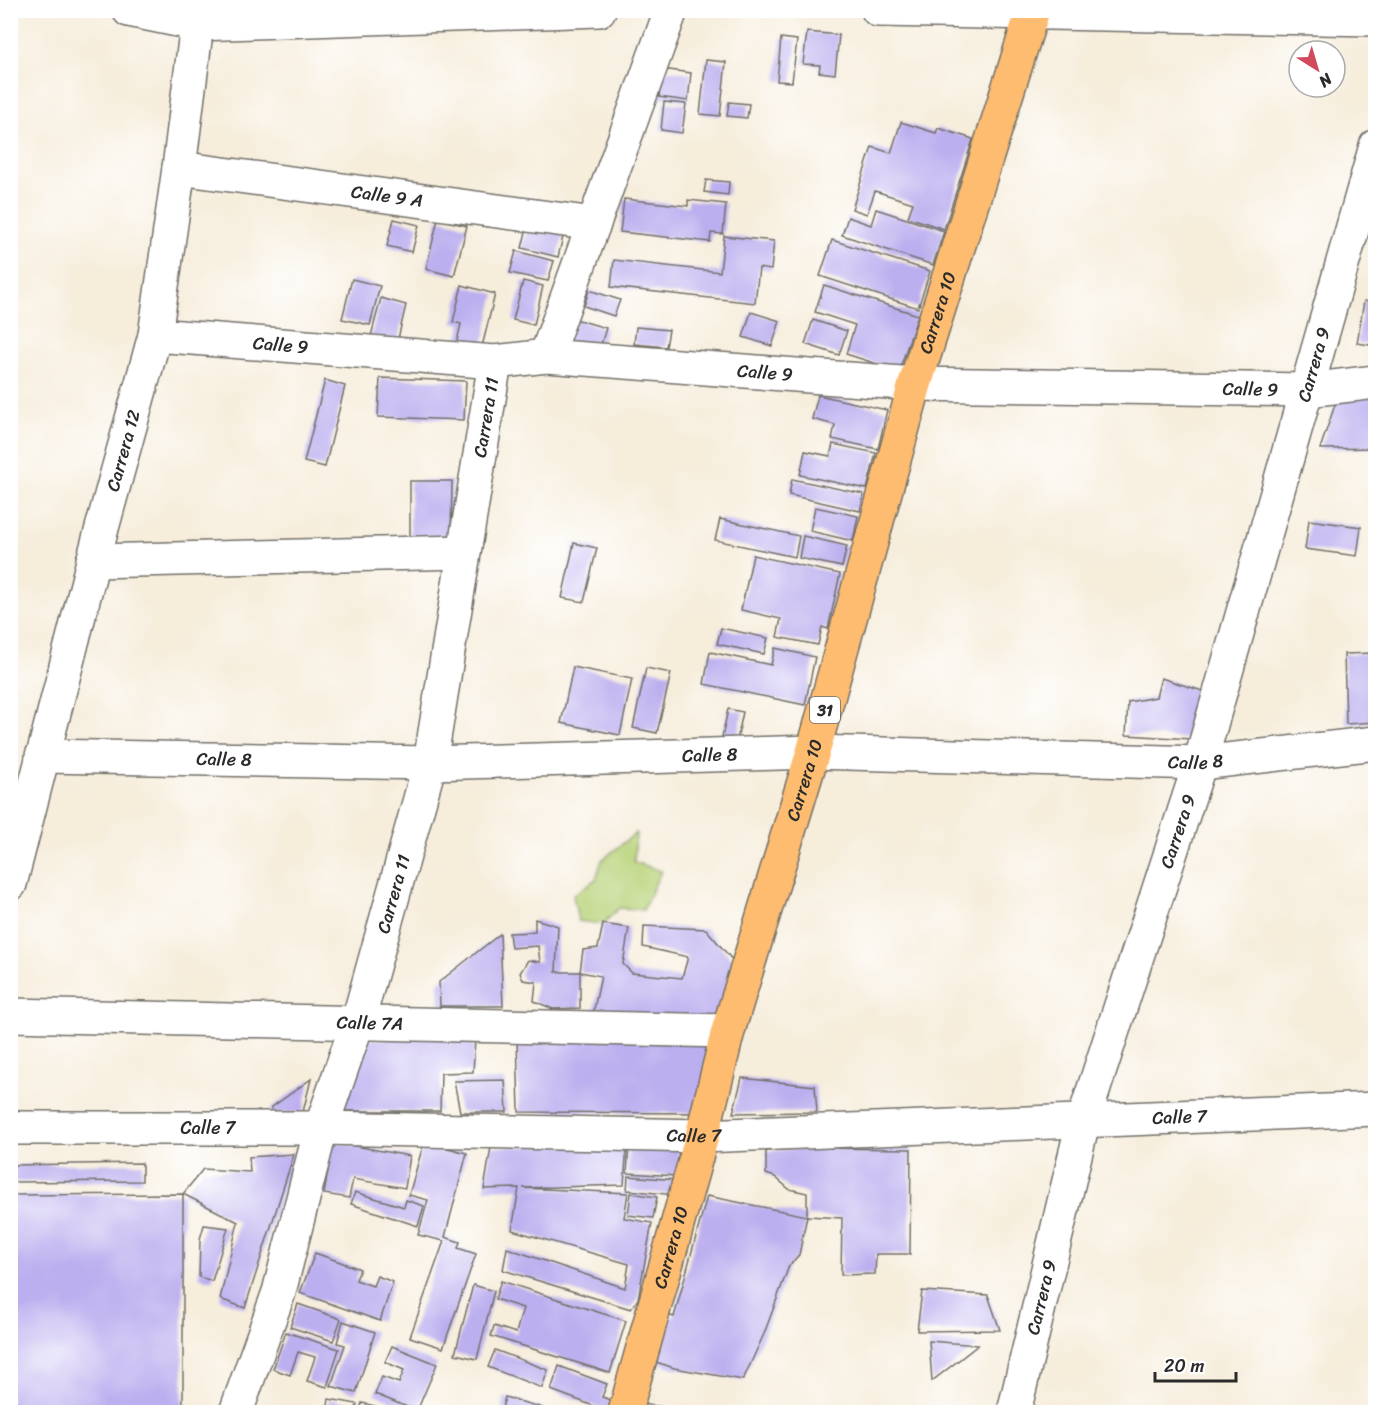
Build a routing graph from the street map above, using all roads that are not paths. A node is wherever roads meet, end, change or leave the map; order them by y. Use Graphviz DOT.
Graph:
graph roads {
  1 [pos="129,10"];
  2 [pos="599,10"];
  3 [pos="671,10"];
  4 [pos="878,10"];
  5 [pos="1033,11"];
  6 [pos="199,17"];
  7 [pos="1376,19"];
  8 [pos="1376,146"];
  9 [pos="179,168"];
  10 [pos="594,224"];
  11 [pos="154,335"];
  12 [pos="546,356"];
  13 [pos="495,362"];
  14 [pos="1376,382"];
  15 [pos="915,384"];
  16 [pos="1306,390"];
  17 [pos="464,552"];
  18 [pos="93,561"];
  19 [pos="1376,743"];
  20 [pos="813,752"];
  21 [pos="42,756"];
  22 [pos="430,763"];
  23 [pos="1200,763"];
  24 [pos="10,884"];
  25 [pos="10,1015"];
  26 [pos="358,1021"];
  27 [pos="728,1031"];
  28 [pos="1376,1109"];
  29 [pos="1083,1122"];
  30 [pos="10,1128"];
  31 [pos="321,1128"];
  32 [pos="702,1136"];
  33 [pos="236,1413"];
  34 [pos="625,1413"];
  35 [pos="1014,1413"];
  1 -- 6 [label="street"];
  2 -- 6 [label="street"];
  3 -- 10 [label="street"];
  4 -- 5 [label="street"];
  5 -- 7 [label="street"];
  5 -- 15 [label="main road, Carrera 10 / 31"];
  6 -- 9 [label="street, Carrera 12"];
  8 -- 16 [label="street, Carrera 9"];
  9 -- 10 [label="street, Calle 9 A"];
  9 -- 11 [label="street, Carrera 12"];
  10 -- 12 [label="street"];
  11 -- 13 [label="street, Calle 9"];
  11 -- 18 [label="street, Carrera 12"];
  12 -- 13 [label="street, Calle 9"];
  12 -- 15 [label="street, Calle 9"];
  13 -- 17 [label="street, Carrera 11"];
  14 -- 16 [label="street, Calle 9"];
  15 -- 16 [label="street, Calle 9"];
  15 -- 20 [label="main road, Carrera 10 / 31"];
  16 -- 23 [label="street, Carrera 9"];
  17 -- 18 [label="street"];
  17 -- 22 [label="street, Carrera 11"];
  18 -- 21 [label="street, Carrera 12"];
  19 -- 23 [label="street, Calle 8"];
  20 -- 22 [label="street, Calle 8"];
  20 -- 23 [label="street, Calle 8"];
  20 -- 27 [label="main road, Carrera 10 / 31"];
  21 -- 22 [label="street, Calle 8"];
  21 -- 24 [label="street, Carrera 12"];
  22 -- 26 [label="street, Carrera 11"];
  23 -- 29 [label="street, Carrera 9"];
  25 -- 26 [label="street, Calle 7A"];
  26 -- 27 [label="street, Calle 7A"];
  26 -- 31 [label="street, Carrera 11"];
  27 -- 32 [label="main road, Carrera 10 / 31"];
  28 -- 29 [label="street, Calle 7"];
  29 -- 32 [label="street, Calle 7"];
  29 -- 35 [label="street, Carrera 9"];
  30 -- 31 [label="street, Calle 7"];
  31 -- 32 [label="street, Calle 7"];
  31 -- 33 [label="street, Carrera 11"];
  32 -- 34 [label="main road, Carrera 10 / 31"];
}
